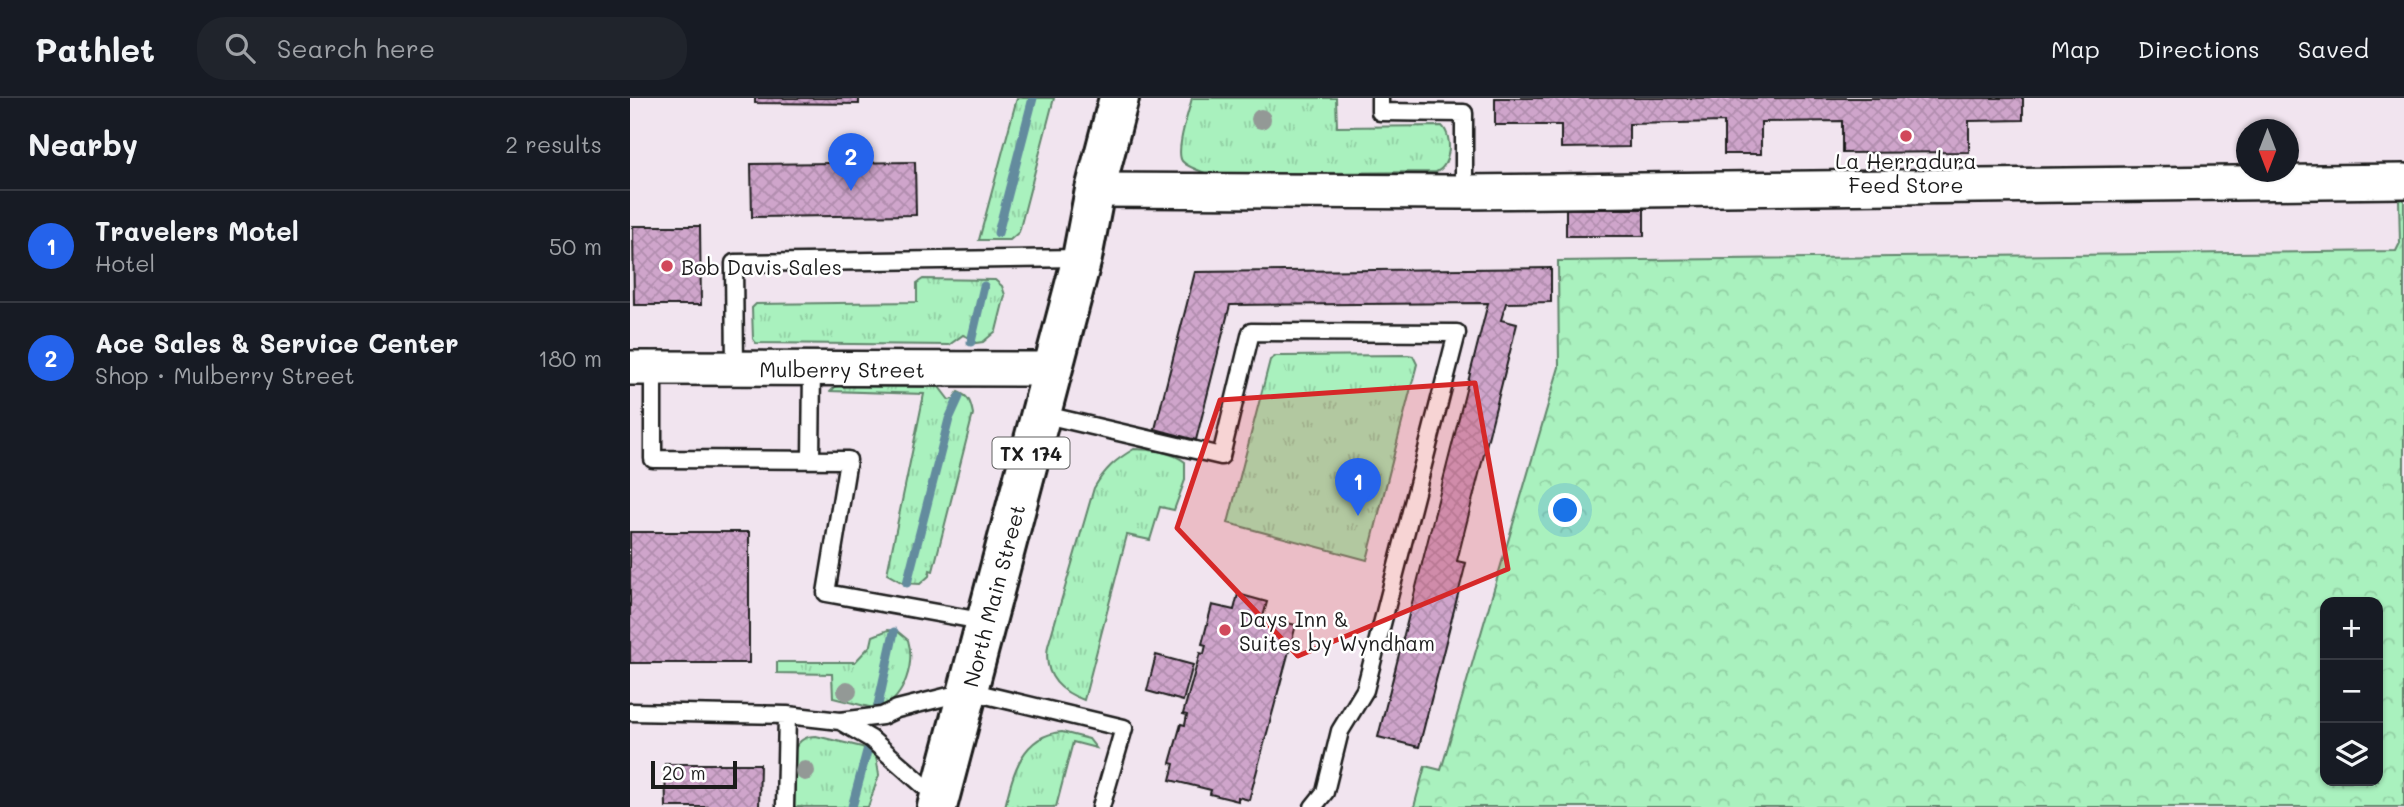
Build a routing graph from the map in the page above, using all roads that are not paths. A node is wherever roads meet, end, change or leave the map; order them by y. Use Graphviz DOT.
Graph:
graph roads {
  1 [pos="1119,98"];
  2 [pos="1380,98"];
  3 [pos="1438,105"];
  4 [pos="2404,181"];
  5 [pos="1095,190"];
  6 [pos="1464,192"];
  7 [pos="1082,258"];
  8 [pos="642,368"];
  9 [pos="735,368"];
  10 [pos="812,368"];
  11 [pos="1052,369"];
  12 [pos="1041,414"];
  13 [pos="811,460"];
  14 [pos="987,622"];
  15 [pos="969,691"];
  16 [pos="630,712"];
  17 [pos="787,715"];
  18 [pos="840,721"];
  19 [pos="938,803"];
  20 [pos="785,807"];
  21 [pos="1101,807"];
  22 [pos="1312,807"];
  1 -- 5 [label="main road, North Main Street / TX 174"];
  2 -- 3 [label="lane"];
  3 -- 6 [label="lane"];
  4 -- 6 [label="street"];
  5 -- 6 [label="street"];
  5 -- 7 [label="main road, North Main Street / TX 174"];
  7 -- 9 [label="lane"];
  7 -- 11 [label="main road, North Main Street / TX 174"];
  8 -- 9 [label="street, Mulberry Street"];
  8 -- 13 [label="lane"];
  9 -- 10 [label="street, Mulberry Street"];
  10 -- 11 [label="street, Mulberry Street"];
  10 -- 13 [label="lane"];
  11 -- 12 [label="main road, North Main Street / TX 174"];
  12 -- 14 [label="main road, North Main Street / TX 174"];
  12 -- 22 [label="lane"];
  13 -- 14 [label="lane"];
  14 -- 15 [label="main road, North Main Street / TX 174"];
  15 -- 18 [label="lane"];
  15 -- 19 [label="main road, North Main Street / TX 174"];
  15 -- 21 [label="lane"];
  16 -- 17 [label="lane"];
  17 -- 18 [label="lane"];
  17 -- 20 [label="lane"];
  18 -- 19 [label="lane"];
}
